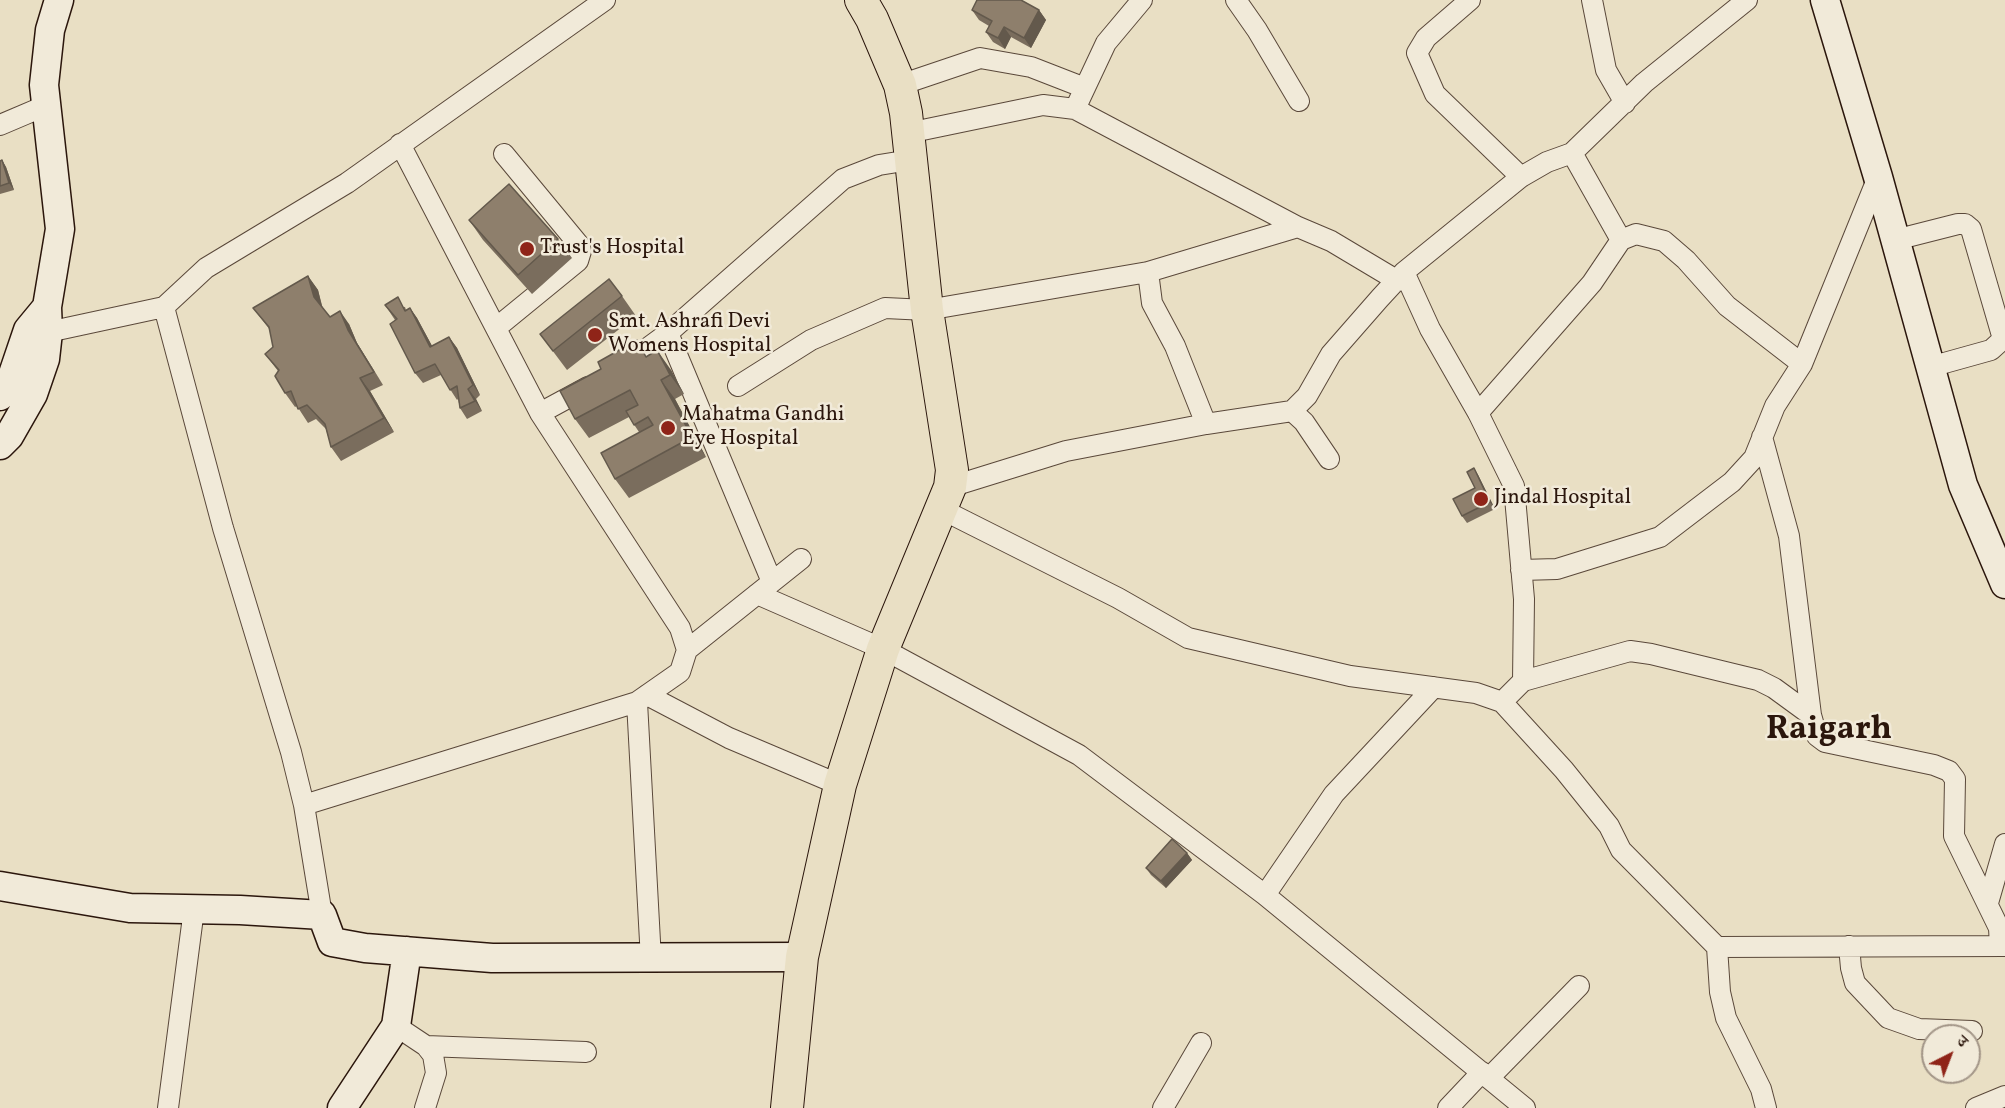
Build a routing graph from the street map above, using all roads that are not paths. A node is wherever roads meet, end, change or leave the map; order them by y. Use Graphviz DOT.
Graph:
graph roads {
  1 [pos="59,0"];
  2 [pos="605,0"];
  3 [pos="861,0"];
  4 [pos="1142,0"];
  5 [pos="1236,0"];
  6 [pos="1470,0"];
  7 [pos="1592,0"];
  8 [pos="1748,0"];
  9 [pos="1824,0"];
  10 [pos="900,85"];
  11 [pos="1085,88"];
  12 [pos="1299,101"];
  13 [pos="1625,103"];
  14 [pos="47,105"];
  15 [pos="1075,109"];
  16 [pos="0,125"];
  17 [pos="400,144"];
  18 [pos="909,147"];
  19 [pos="1572,153"];
  20 [pos="504,154"];
  21 [pos="1521,177"];
  22 [pos="1878,177"];
  23 [pos="1298,227"];
  24 [pos="1621,240"];
  25 [pos="1894,240"];
  26 [pos="1148,272"];
  27 [pos="1401,277"];
  28 [pos="164,307"];
  29 [pos="927,310"];
  30 [pos="48,319"];
  31 [pos="496,328"];
  32 [pos="668,333"];
  33 [pos="1802,364"];
  34 [pos="1930,367"];
  35 [pos="738,386"];
  36 [pos="0,396"];
  37 [pos="1292,411"];
  38 [pos="540,413"];
  39 [pos="1478,413"];
  40 [pos="1206,424"];
  41 [pos="1762,437"];
  42 [pos="0,445"];
  43 [pos="1329,459"];
  44 [pos="946,498"];
  45 [pos="801,559"];
  46 [pos="1521,570"];
  47 [pos="765,588"];
  48 [pos="2005,588"];
  49 [pos="883,649"];
  50 [pos="687,650"];
  51 [pos="1523,681"];
  52 [pos="1434,687"];
  53 [pos="642,699"];
  54 [pos="1502,702"];
  55 [pos="1811,715"];
  56 [pos="840,785"];
  57 [pos="304,805"];
  58 [pos="2005,844"];
  59 [pos="0,886"];
  60 [pos="1265,895"];
  61 [pos="1988,903"];
  62 [pos="194,909"];
  63 [pos="322,915"];
  64 [pos="1849,946"];
  65 [pos="2003,946"];
  66 [pos="1717,948"];
  67 [pos="407,951"];
  68 [pos="802,957"];
  69 [pos="651,960"];
  70 [pos="1579,986"];
  71 [pos="396,1026"];
  72 [pos="1921,1029"];
  73 [pos="1201,1043"];
  74 [pos="426,1046"];
  75 [pos="586,1052"];
  76 [pos="1485,1075"];
  77 [pos="2005,1096"];
  78 [pos="789,1107"];
  79 [pos="168,1108"];
  80 [pos="342,1108"];
  81 [pos="425,1108"];
  82 [pos="1163,1108"];
  83 [pos="1448,1108"];
  84 [pos="1525,1108"];
  85 [pos="1766,1108"];
  86 [pos="1976,1108"];
  1 -- 14 [label="street"];
  2 -- 17 [label="street"];
  3 -- 10 [label="main road"];
  4 -- 11 [label="street"];
  5 -- 12 [label="street"];
  6 -- 21 [label="street"];
  7 -- 13 [label="street"];
  8 -- 13 [label="street"];
  9 -- 22 [label="street"];
  10 -- 11 [label="street"];
  10 -- 18 [label="main road"];
  11 -- 15 [label="street"];
  13 -- 19 [label="street"];
  14 -- 16 [label="street"];
  14 -- 30 [label="street"];
  15 -- 18 [label="street"];
  15 -- 23 [label="street"];
  17 -- 28 [label="street"];
  17 -- 31 [label="street"];
  18 -- 29 [label="main road"];
  18 -- 32 [label="street"];
  19 -- 21 [label="street"];
  19 -- 24 [label="street"];
  20 -- 31 [label="street"];
  21 -- 27 [label="street"];
  22 -- 25 [label="street"];
  22 -- 33 [label="street"];
  23 -- 26 [label="street"];
  23 -- 27 [label="street"];
  24 -- 33 [label="street"];
  24 -- 39 [label="street"];
  25 -- 34 [label="street"];
  25 -- 34 [label="street"];
  26 -- 29 [label="street"];
  26 -- 40 [label="street"];
  27 -- 37 [label="street"];
  27 -- 39 [label="street"];
  28 -- 30 [label="street"];
  28 -- 57 [label="street"];
  29 -- 35 [label="street"];
  29 -- 44 [label="main road"];
  30 -- 36 [label="street"];
  30 -- 42 [label="street"];
  31 -- 38 [label="street"];
  32 -- 38 [label="street"];
  32 -- 47 [label="street"];
  33 -- 41 [label="street"];
  34 -- 48 [label="street"];
  37 -- 40 [label="street"];
  37 -- 43 [label="street"];
  38 -- 50 [label="street"];
  39 -- 46 [label="street"];
  40 -- 44 [label="street"];
  41 -- 46 [label="street"];
  41 -- 55 [label="street"];
  44 -- 49 [label="main road"];
  44 -- 52 [label="street"];
  45 -- 47 [label="street"];
  46 -- 51 [label="street"];
  47 -- 49 [label="street"];
  47 -- 50 [label="street"];
  49 -- 56 [label="main road"];
  49 -- 60 [label="street"];
  50 -- 53 [label="street"];
  51 -- 54 [label="street"];
  51 -- 55 [label="street"];
  52 -- 54 [label="street"];
  52 -- 60 [label="street"];
  53 -- 56 [label="street"];
  53 -- 57 [label="street"];
  53 -- 69 [label="street"];
  54 -- 66 [label="street"];
  55 -- 61 [label="street"];
  56 -- 68 [label="main road"];
  57 -- 63 [label="street"];
  58 -- 61 [label="street"];
  59 -- 62 [label="street"];
  60 -- 76 [label="street"];
  61 -- 65 [label="street"];
  62 -- 63 [label="street"];
  62 -- 79 [label="street"];
  63 -- 67 [label="street"];
  64 -- 65 [label="street"];
  64 -- 66 [label="street"];
  64 -- 72 [label="street"];
  66 -- 85 [label="street"];
  67 -- 69 [label="street"];
  67 -- 71 [label="street"];
  68 -- 69 [label="street"];
  68 -- 78 [label="main road"];
  70 -- 76 [label="street"];
  71 -- 74 [label="street"];
  71 -- 80 [label="street"];
  73 -- 82 [label="street"];
  74 -- 75 [label="street"];
  74 -- 81 [label="street"];
  76 -- 83 [label="street"];
  76 -- 84 [label="street"];
  77 -- 86 [label="street"];
}
